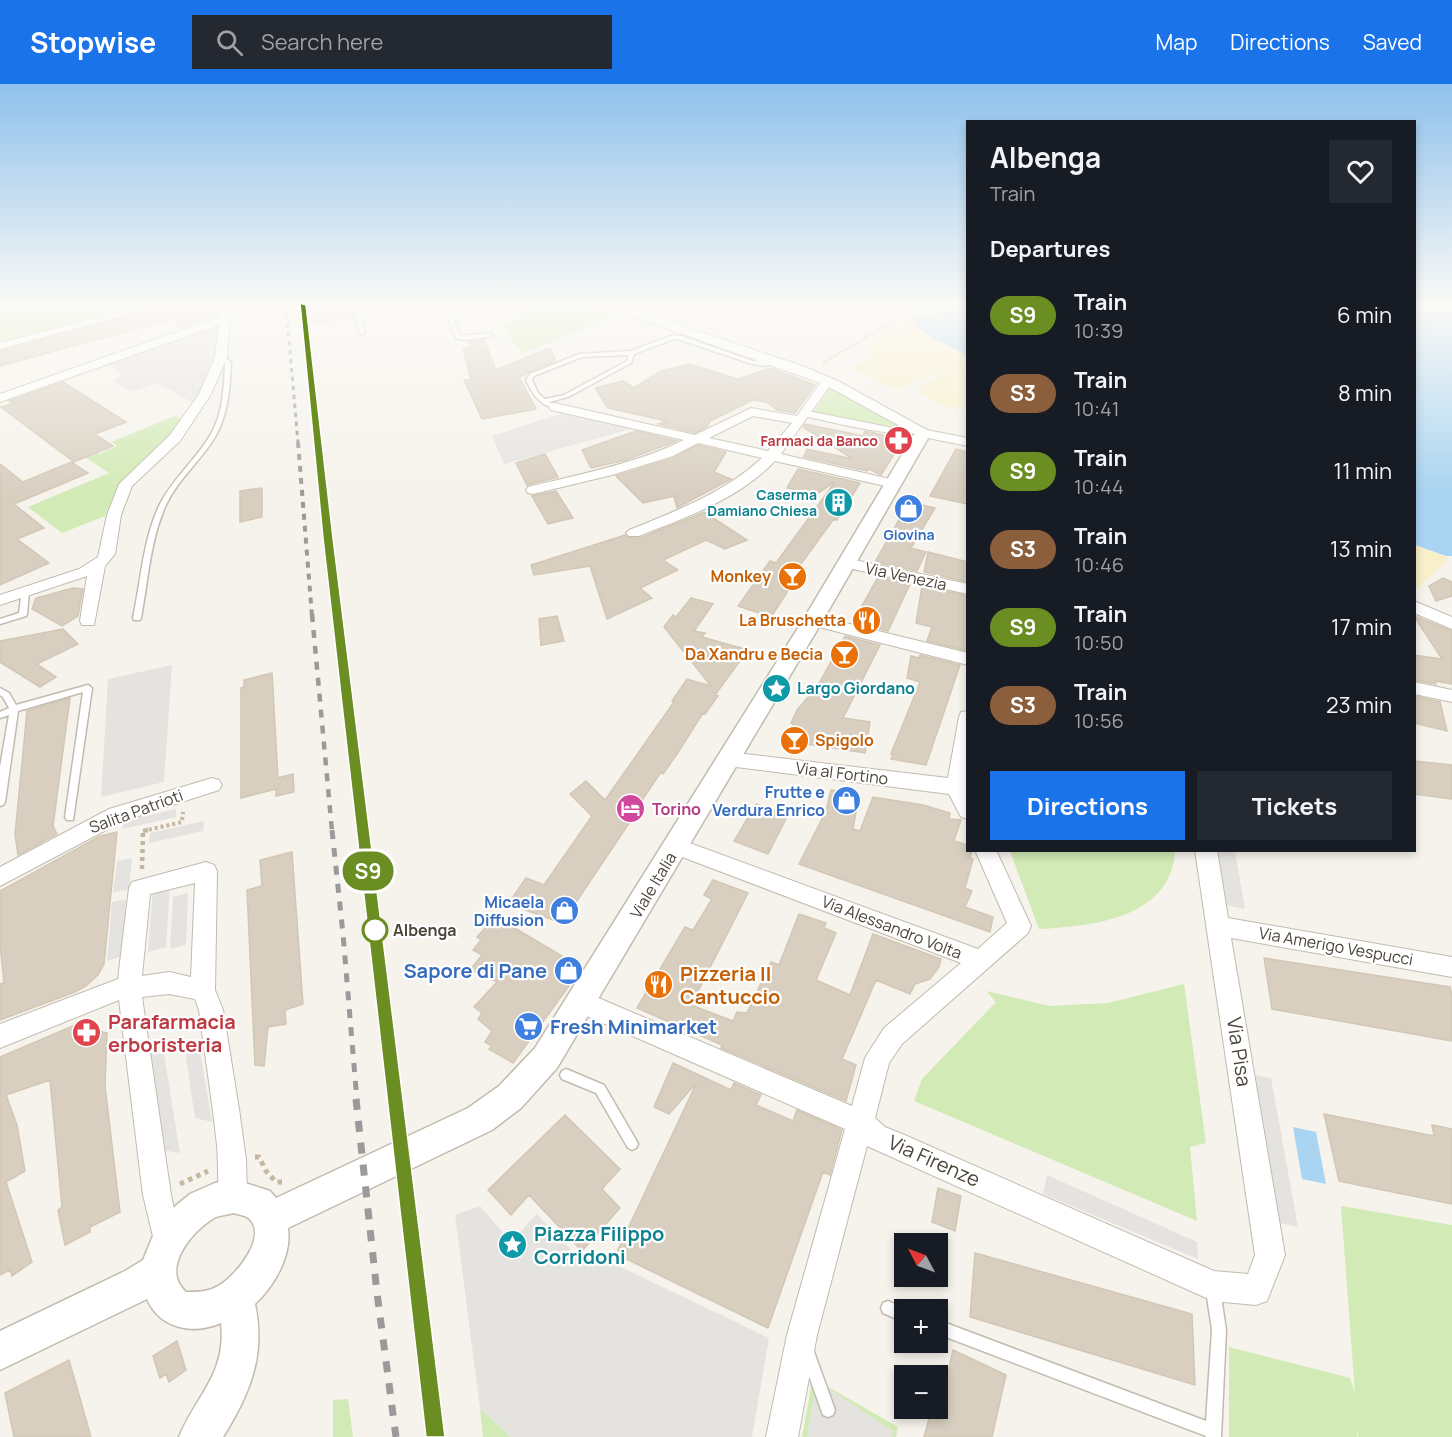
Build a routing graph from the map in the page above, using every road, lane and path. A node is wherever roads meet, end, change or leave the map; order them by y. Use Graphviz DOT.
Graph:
graph roads {
  1 [pos="85,368"];
  2 [pos="216,368"];
  3 [pos="228,368"];
  4 [pos="549,368"];
  5 [pos="618,368"];
  6 [pos="793,368"];
  7 [pos="826,381"];
  8 [pos="0,398"];
  9 [pos="542,402"];
  10 [pos="555,407"];
  11 [pos="800,417"];
  12 [pos="921,431"];
  13 [pos="693,438"];
  14 [pos="966,442"];
  15 [pos="772,456"];
  16 [pos="894,484"];
  17 [pos="533,490"];
  18 [pos="634,533"];
  19 [pos="845,563"];
  20 [pos="97,566"];
  21 [pos="966,589"];
  22 [pos="25,592"];
  23 [pos="0,600"];
  24 [pos="1416,607"];
  25 [pos="137,618"];
  26 [pos="813,620"];
  27 [pos="88,621"];
  28 [pos="0,622"];
  29 [pos="1452,624"];
  30 [pos="966,658"];
  31 [pos="1416,688"];
  32 [pos="0,691"];
  33 [pos="1452,696"];
  34 [pos="14,709"];
  35 [pos="0,715"];
  36 [pos="966,729"];
  37 [pos="728,759"];
  38 [pos="1,783"];
  39 [pos="212,785"];
  40 [pos="956,787"];
  41 [pos="185,793"];
  42 [pos="0,802"];
  43 [pos="966,807"];
  44 [pos="70,817"];
  45 [pos="676,846"];
  46 [pos="987,852"];
  47 [pos="1206,852"];
  48 [pos="0,877"];
  49 [pos="140,888"];
  50 [pos="1219,926"];
  51 [pos="981,960"];
  52 [pos="1452,967"];
  53 [pos="129,988"];
  54 [pos="203,990"];
  55 [pos="582,1002"];
  56 [pos="0,1036"];
  57 [pos="566,1075"];
  58 [pos="861,1123"];
  59 [pos="632,1144"];
  60 [pos="231,1160"];
  61 [pos="288,1182"];
  62 [pos="157,1195"];
  63 [pos="233,1196"];
  64 [pos="270,1219"];
  65 [pos="1270,1255"];
  66 [pos="163,1257"];
  67 [pos="1213,1286"];
  68 [pos="235,1299"];
  69 [pos="888,1308"];
  70 [pos="894,1311"];
  71 [pos="948,1331"];
  72 [pos="802,1335"];
  73 [pos="0,1351"];
  74 [pos="828,1410"];
  75 [pos="1213,1434"];
  76 [pos="199,1437"];
  77 [pos="782,1437"];
  1 -- 8 [label="street"];
  2 -- 20 [label="street"];
  3 -- 25 [label="lane"];
  4 -- 9 [label="lane"];
  5 -- 9 [label="lane"];
  6 -- 7 [label="street"];
  7 -- 11 [label="street"];
  7 -- 12 [label="street"];
  9 -- 10 [label="lane"];
  10 -- 13 [label="street"];
  11 -- 12 [label="street"];
  11 -- 13 [label="street"];
  11 -- 15 [label="street"];
  12 -- 14 [label="street"];
  12 -- 16 [label="street, Viale Italia"];
  13 -- 15 [label="street"];
  13 -- 17 [label="street"];
  15 -- 16 [label="street"];
  15 -- 18 [label="street"];
  16 -- 19 [label="street, Viale Italia"];
  19 -- 21 [label="street, Via Venezia"];
  19 -- 26 [label="street, Viale Italia"];
  20 -- 22 [label="street"];
  20 -- 27 [label="street"];
  22 -- 23 [label="street"];
  22 -- 28 [label="lane"];
  24 -- 29 [label="street"];
  26 -- 30 [label="street"];
  26 -- 37 [label="street, Viale Italia"];
  31 -- 33 [label="street"];
  32 -- 34 [label="lane"];
  34 -- 35 [label="lane"];
  34 -- 38 [label="lane"];
  34 -- 44 [label="lane"];
  36 -- 40 [label="street"];
  37 -- 40 [label="street, Via al Fortino"];
  37 -- 45 [label="street, Viale Italia"];
  38 -- 42 [label="lane"];
  39 -- 41 [label="street, Salita Patrioti"];
  40 -- 43 [label="street"];
  41 -- 48 [label="street, Salita Patrioti"];
  41 -- 49 [label="path"];
  45 -- 51 [label="street, Via Alessandro Volta"];
  45 -- 55 [label="street, Viale Italia"];
  46 -- 51 [label="street, Via Alessandro Volta"];
  47 -- 50 [label="street, Via Pisa"];
  49 -- 53 [label="street"];
  49 -- 54 [label="street"];
  50 -- 52 [label="street, Via Amerigo Vespucci"];
  50 -- 65 [label="street, Via Pisa"];
  51 -- 58 [label="street"];
  53 -- 54 [label="street"];
  53 -- 56 [label="street"];
  53 -- 62 [label="street"];
  54 -- 60 [label="street"];
  55 -- 58 [label="street, Via Firenze"];
  55 -- 64 [label="street, Viale Italia"];
  57 -- 59 [label="lane"];
  58 -- 67 [label="street, Via Firenze"];
  58 -- 72 [label="street"];
  60 -- 61 [label="path"];
  60 -- 62 [label="path"];
  60 -- 63 [label="street"];
  62 -- 66 [label="street"];
  63 -- 64 [label="street"];
  63 -- 66 [label="street"];
  64 -- 68 [label="street"];
  65 -- 67 [label="street, Via Firenze"];
  66 -- 68 [label="street"];
  66 -- 73 [label="street"];
  67 -- 75 [label="lane"];
  68 -- 76 [label="street"];
  69 -- 70 [label="lane"];
  71 -- 75 [label="lane"];
  72 -- 74 [label="lane"];
  72 -- 77 [label="street"];
}
